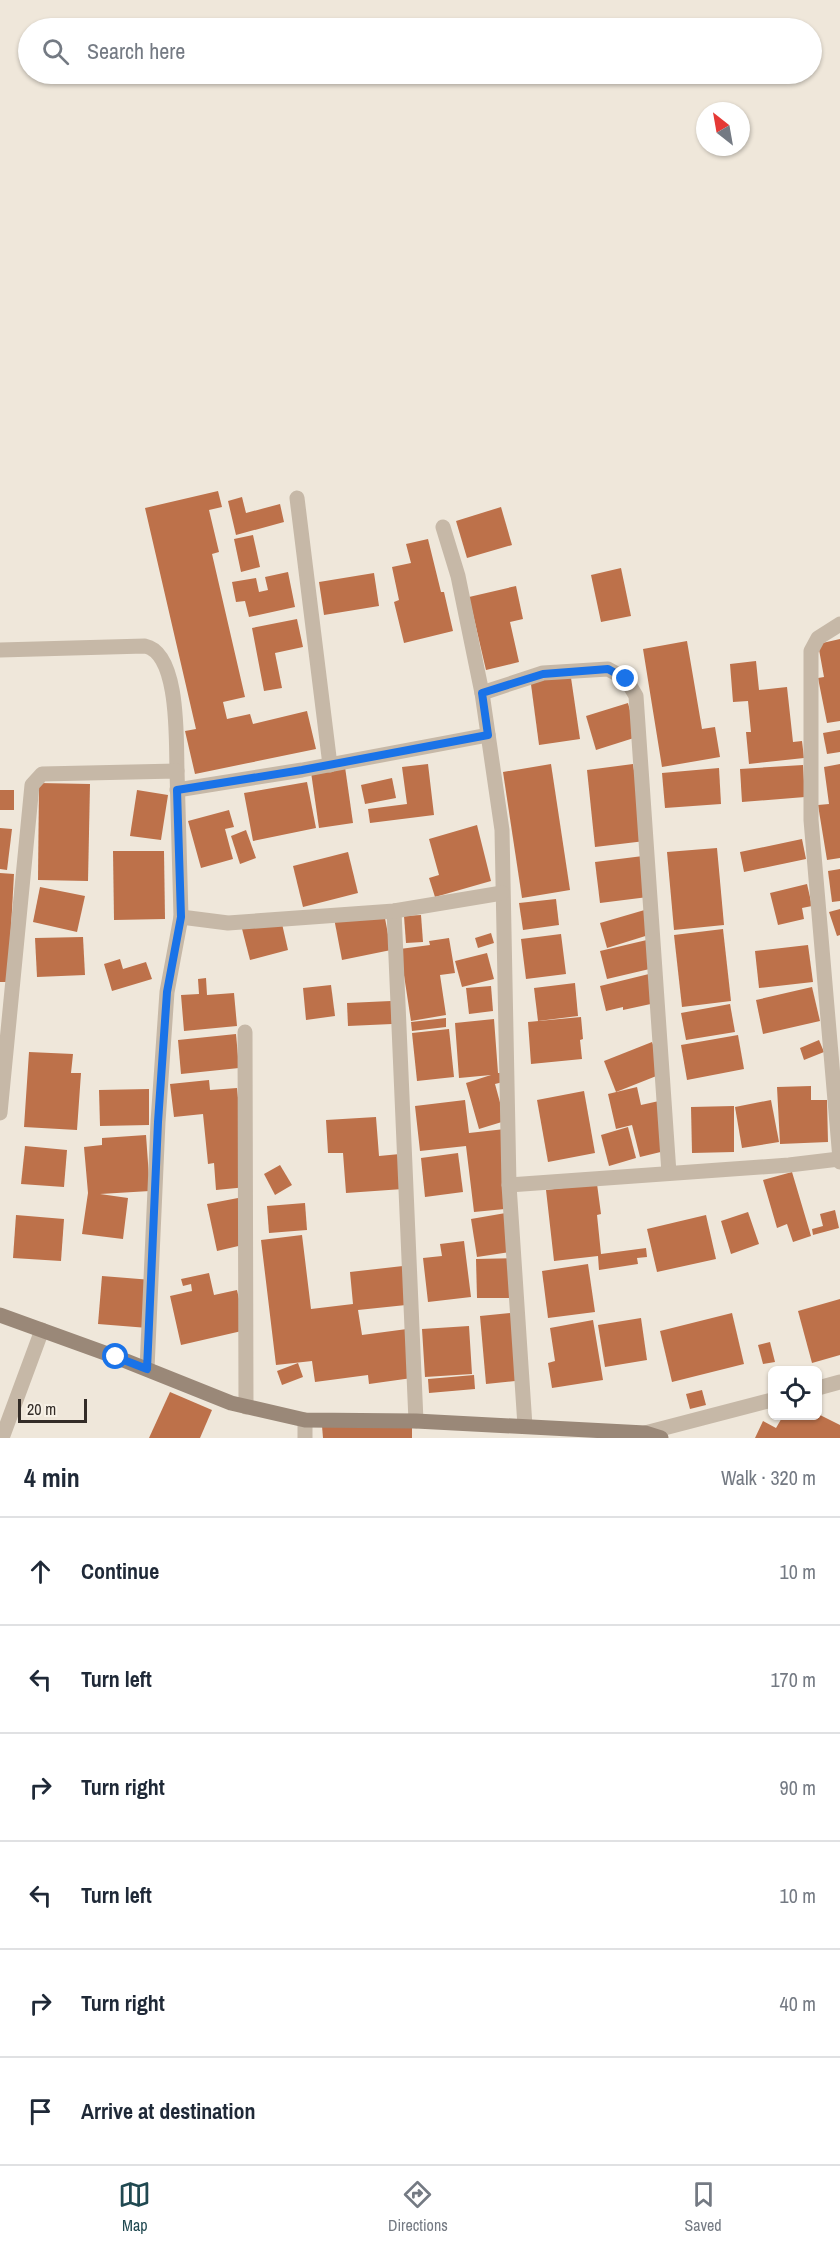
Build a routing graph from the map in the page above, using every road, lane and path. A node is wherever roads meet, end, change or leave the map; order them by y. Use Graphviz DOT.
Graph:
graph roads {
  1 [pos="297,498"];
  2 [pos="443,527"];
  3 [pos="840,624"];
  4 [pos="0,650"];
  5 [pos="482,693"];
  6 [pos="488,735"];
  7 [pos="330,765"];
  8 [pos="177,771"];
  9 [pos="177,790"];
  10 [pos="502,893"];
  11 [pos="394,910"];
  12 [pos="181,917"];
  13 [pos="245,1032"];
  14 [pos="0,1113"];
  15 [pos="840,1160"];
  16 [pos="669,1173"];
  17 [pos="509,1185"];
  18 [pos="0,1315"];
  19 [pos="42,1330"];
  20 [pos="147,1369"];
  21 [pos="840,1383"];
  22 [pos="822,1387"];
  23 [pos="768,1401"];
  24 [pos="246,1407"];
  25 [pos="305,1420"];
  26 [pos="416,1421"];
  27 [pos="525,1426"];
  28 [pos="645,1433"];
  29 [pos="3,1438"];
  30 [pos="304,1438"];
  31 [pos="661,1438"];
  1 -- 7 [label="street"];
  2 -- 5 [label="street"];
  3 -- 15 [label="street"];
  4 -- 8 [label="street"];
  5 -- 6 [label="street"];
  5 -- 16 [label="street"];
  6 -- 7 [label="street"];
  6 -- 10 [label="street"];
  7 -- 9 [label="street"];
  8 -- 9 [label="street"];
  8 -- 14 [label="street"];
  9 -- 12 [label="street"];
  10 -- 11 [label="street"];
  10 -- 17 [label="street"];
  11 -- 12 [label="street"];
  11 -- 26 [label="street"];
  12 -- 20 [label="street"];
  13 -- 24 [label="street"];
  15 -- 16 [label="street"];
  16 -- 17 [label="street"];
  17 -- 27 [label="street"];
  18 -- 19 [label="street"];
  19 -- 20 [label="street"];
  19 -- 29 [label="street"];
  20 -- 24 [label="street"];
  21 -- 22 [label="street"];
  23 -- 28 [label="street"];
  24 -- 25 [label="street"];
  25 -- 26 [label="street"];
  25 -- 30 [label="street"];
  26 -- 27 [label="street"];
  27 -- 28 [label="street"];
  28 -- 31 [label="street"];
}
